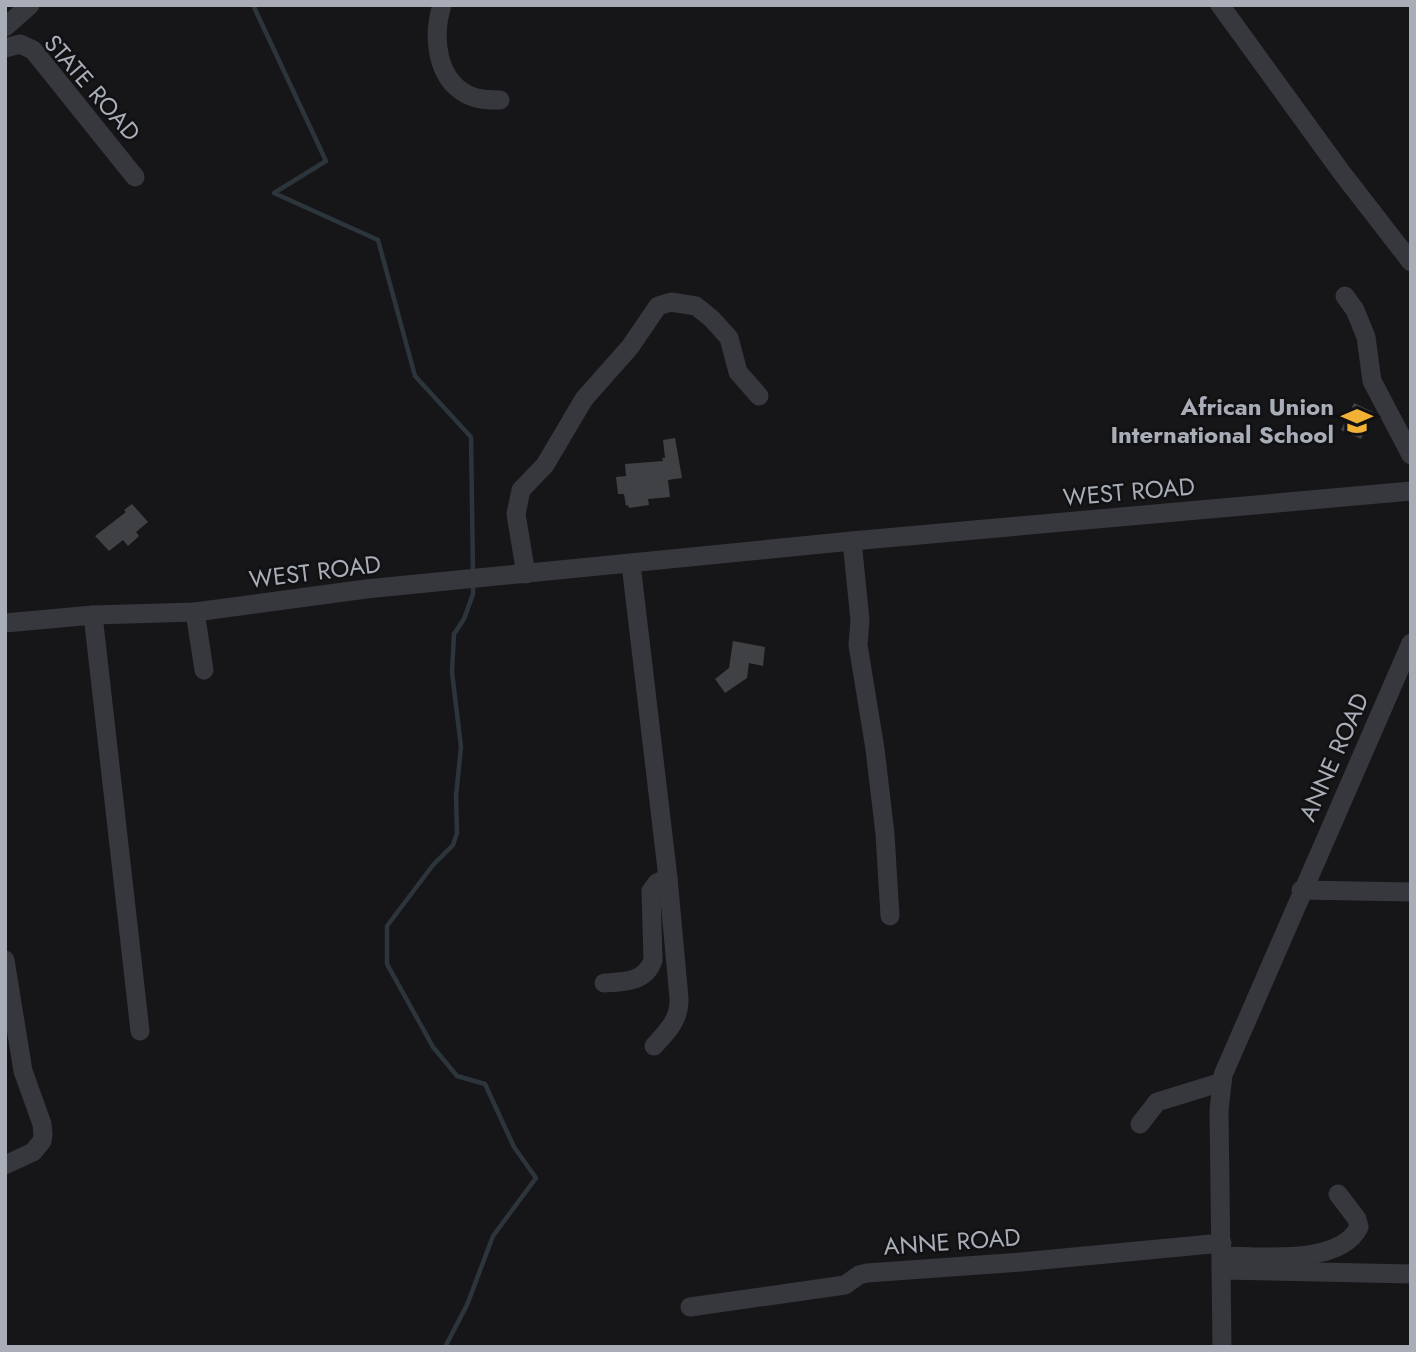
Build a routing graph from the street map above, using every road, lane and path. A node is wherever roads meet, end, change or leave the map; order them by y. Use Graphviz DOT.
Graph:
graph roads {
  1 [pos="30,5"];
  2 [pos="442,5"];
  3 [pos="1220,5"];
  4 [pos="5,27"];
  5 [pos="5,48"];
  6 [pos="500,100"];
  7 [pos="135,177"];
  8 [pos="1411,262"];
  9 [pos="1345,296"];
  10 [pos="759,396"];
  11 [pos="1411,456"];
  12 [pos="1411,491"];
  13 [pos="852,541"];
  14 [pos="631,564"];
  15 [pos="526,574"];
  16 [pos="195,612"];
  17 [pos="93,615"];
  18 [pos="5,623"];
  19 [pos="1411,643"];
  20 [pos="204,670"];
  21 [pos="668,878"];
  22 [pos="1301,890"];
  23 [pos="1411,892"];
  24 [pos="890,916"];
  25 [pos="5,960"];
  26 [pos="604,983"];
  27 [pos="141,1031"];
  28 [pos="654,1046"];
  29 [pos="1222,1082"];
  30 [pos="1140,1124"];
  31 [pos="5,1165"];
  32 [pos="1338,1194"];
  33 [pos="1222,1256"];
  34 [pos="1411,1273"];
  35 [pos="690,1307"];
  36 [pos="1222,1347"];
  1 -- 4 [label="street"];
  2 -- 6 [label="street"];
  3 -- 8 [label="street"];
  5 -- 7 [label="street, STATE ROAD"];
  9 -- 11 [label="street"];
  10 -- 15 [label="street"];
  12 -- 13 [label="street, WEST ROAD"];
  13 -- 14 [label="street, WEST ROAD"];
  13 -- 24 [label="street"];
  14 -- 15 [label="street, WEST ROAD"];
  14 -- 21 [label="street"];
  15 -- 16 [label="street, WEST ROAD"];
  16 -- 17 [label="street, WEST ROAD"];
  16 -- 20 [label="street"];
  17 -- 18 [label="street, WEST ROAD"];
  17 -- 27 [label="street"];
  19 -- 22 [label="street, ANNE ROAD"];
  21 -- 26 [label="street"];
  21 -- 28 [label="street"];
  22 -- 23 [label="street"];
  22 -- 29 [label="street, ANNE ROAD"];
  25 -- 31 [label="street"];
  29 -- 30 [label="street"];
  29 -- 33 [label="street, ANNE ROAD"];
  32 -- 33 [label="street"];
  33 -- 34 [label="street, ANNE ROAD"];
  33 -- 35 [label="street, ANNE ROAD"];
  33 -- 36 [label="street, ANNE ROAD"];
}
